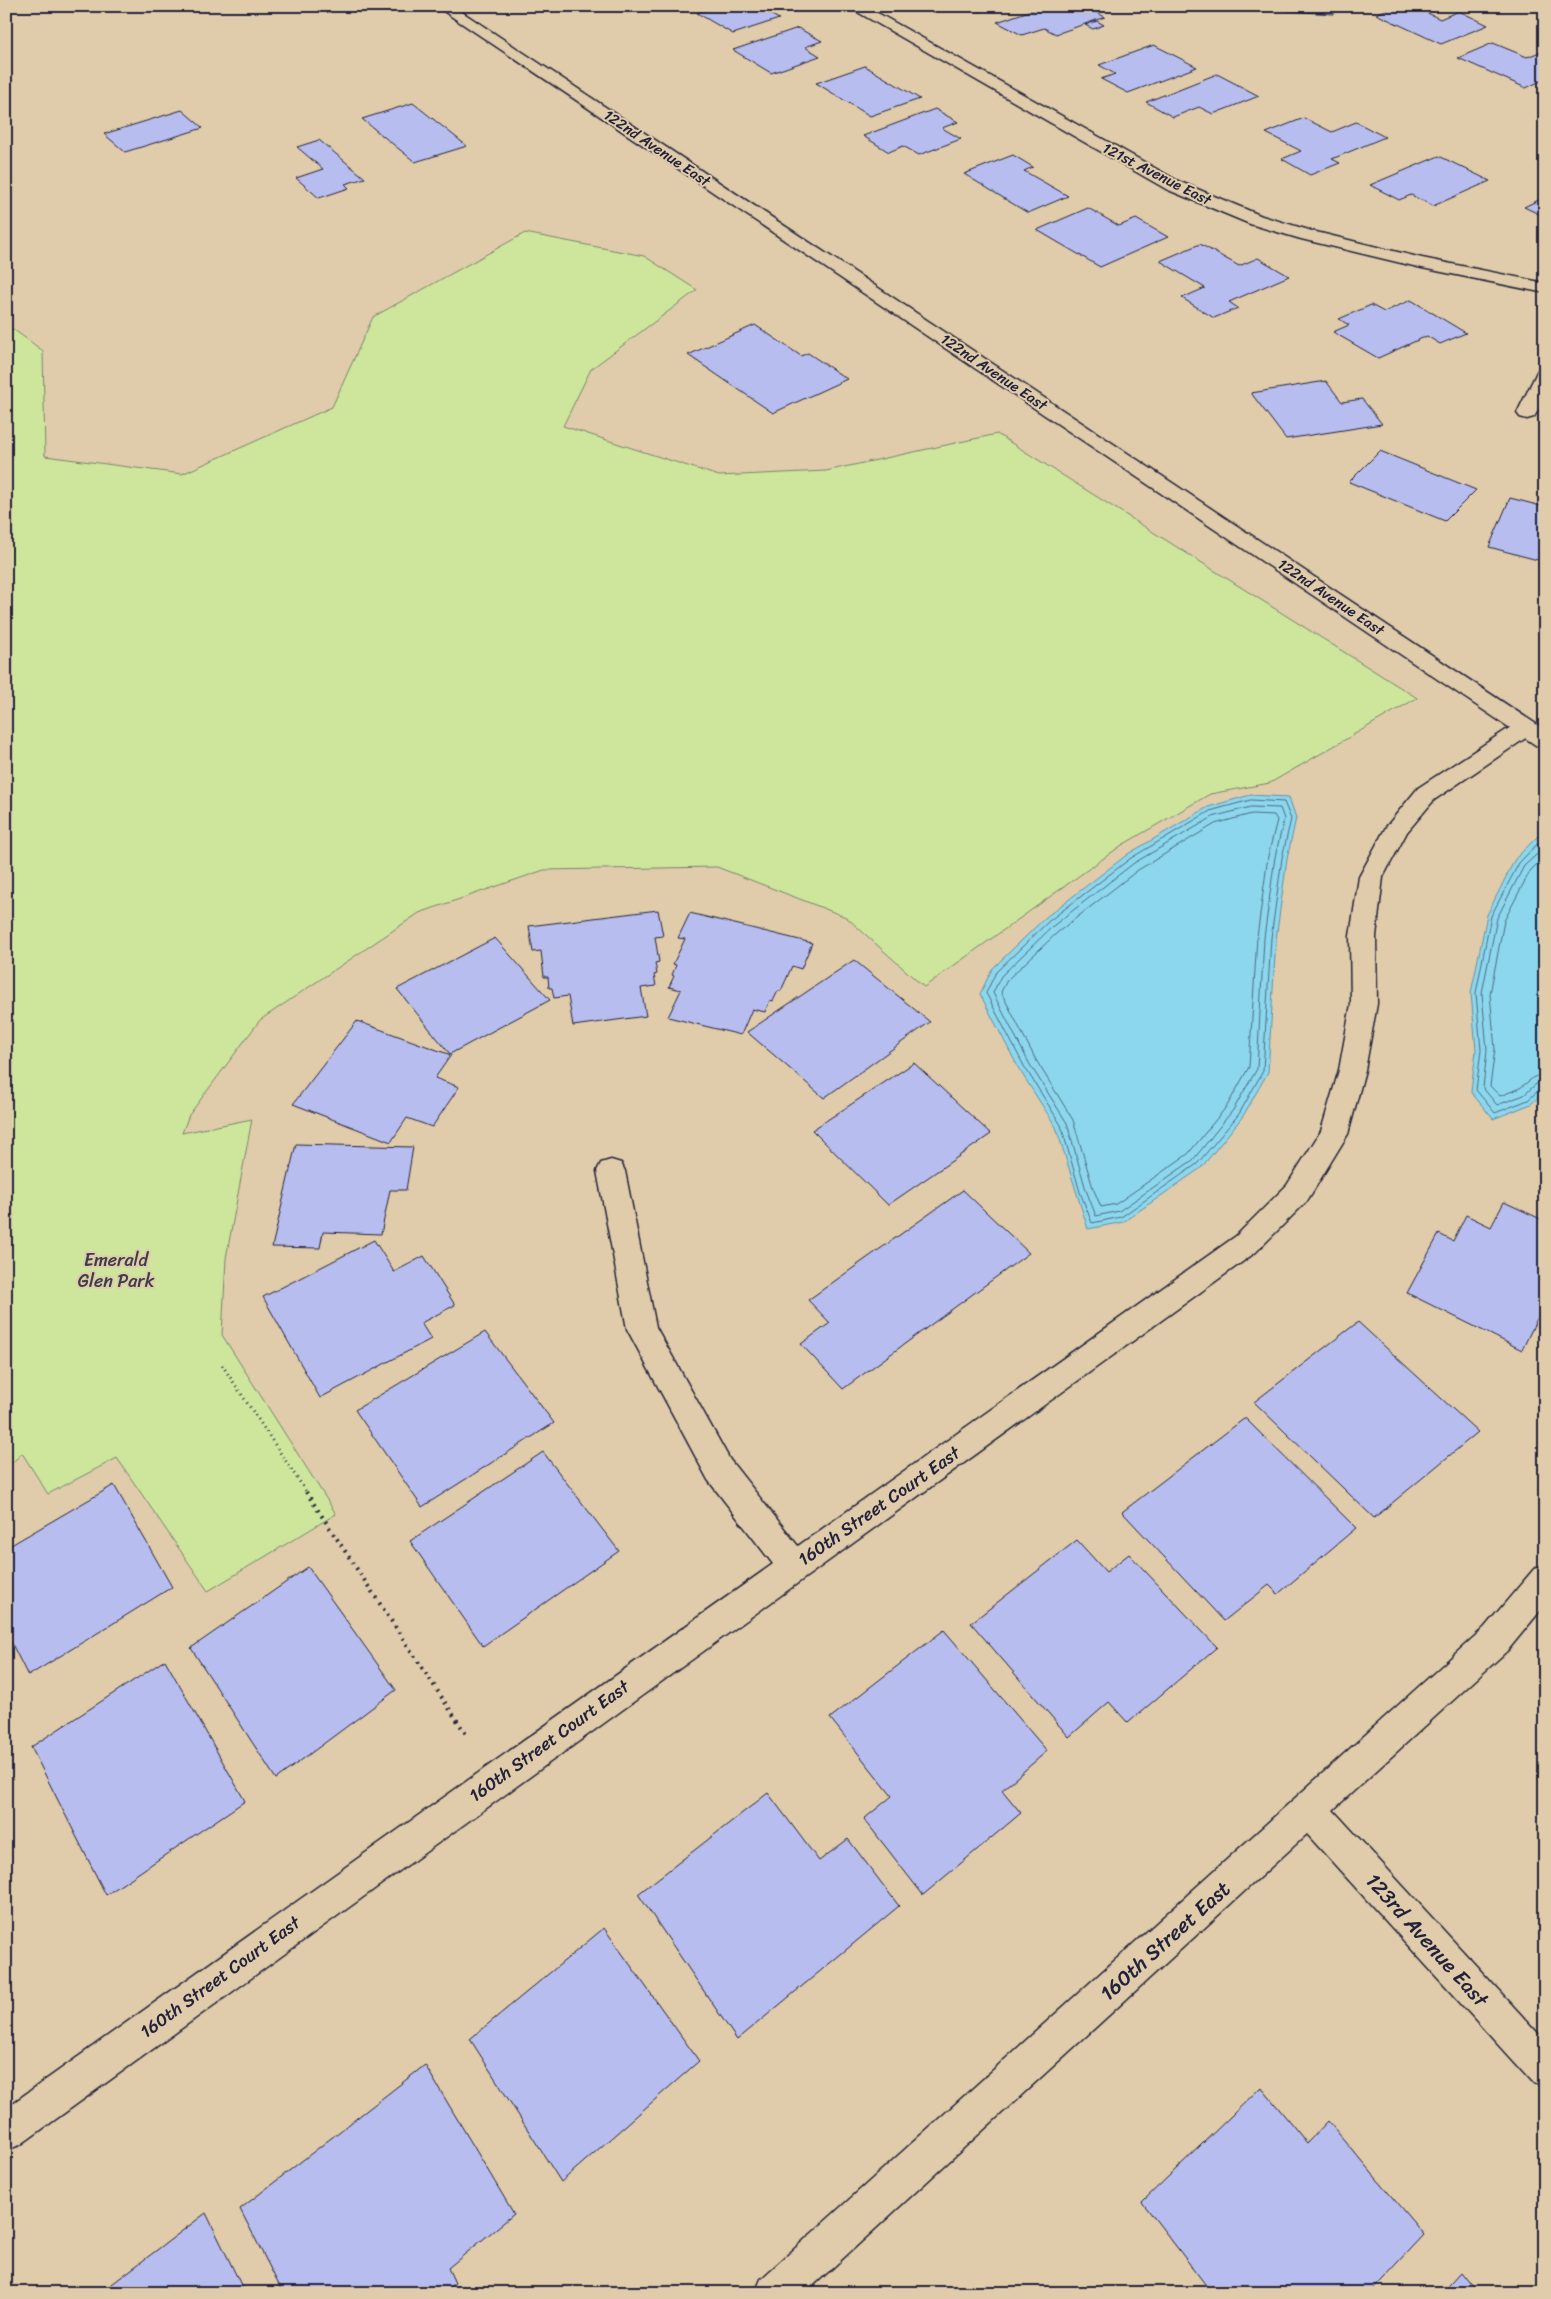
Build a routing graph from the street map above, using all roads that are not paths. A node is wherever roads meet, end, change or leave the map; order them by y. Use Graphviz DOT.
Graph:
graph roads {
  1 [pos="443,6"];
  2 [pos="854,6"];
  3 [pos="1545,288"];
  4 [pos="1545,374"];
  5 [pos="1528,413"];
  6 [pos="1535,734"];
  7 [pos="611,1171"];
  8 [pos="794,1566"];
  9 [pos="1545,1580"];
  10 [pos="1309,1810"];
  11 [pos="1545,2070"];
  12 [pos="6,2131"];
  13 [pos="776,2293"];
  1 -- 6 [label="street, 122nd Avenue East"];
  2 -- 3 [label="street, 121st Avenue East"];
  4 -- 5 [label="street"];
  6 -- 8 [label="street, 160th Street Court East"];
  7 -- 8 [label="street"];
  8 -- 12 [label="street, 160th Street Court East"];
  9 -- 10 [label="street, 160th Street East"];
  10 -- 11 [label="street, 123rd Avenue East"];
  10 -- 13 [label="street, 160th Street East"];
}
